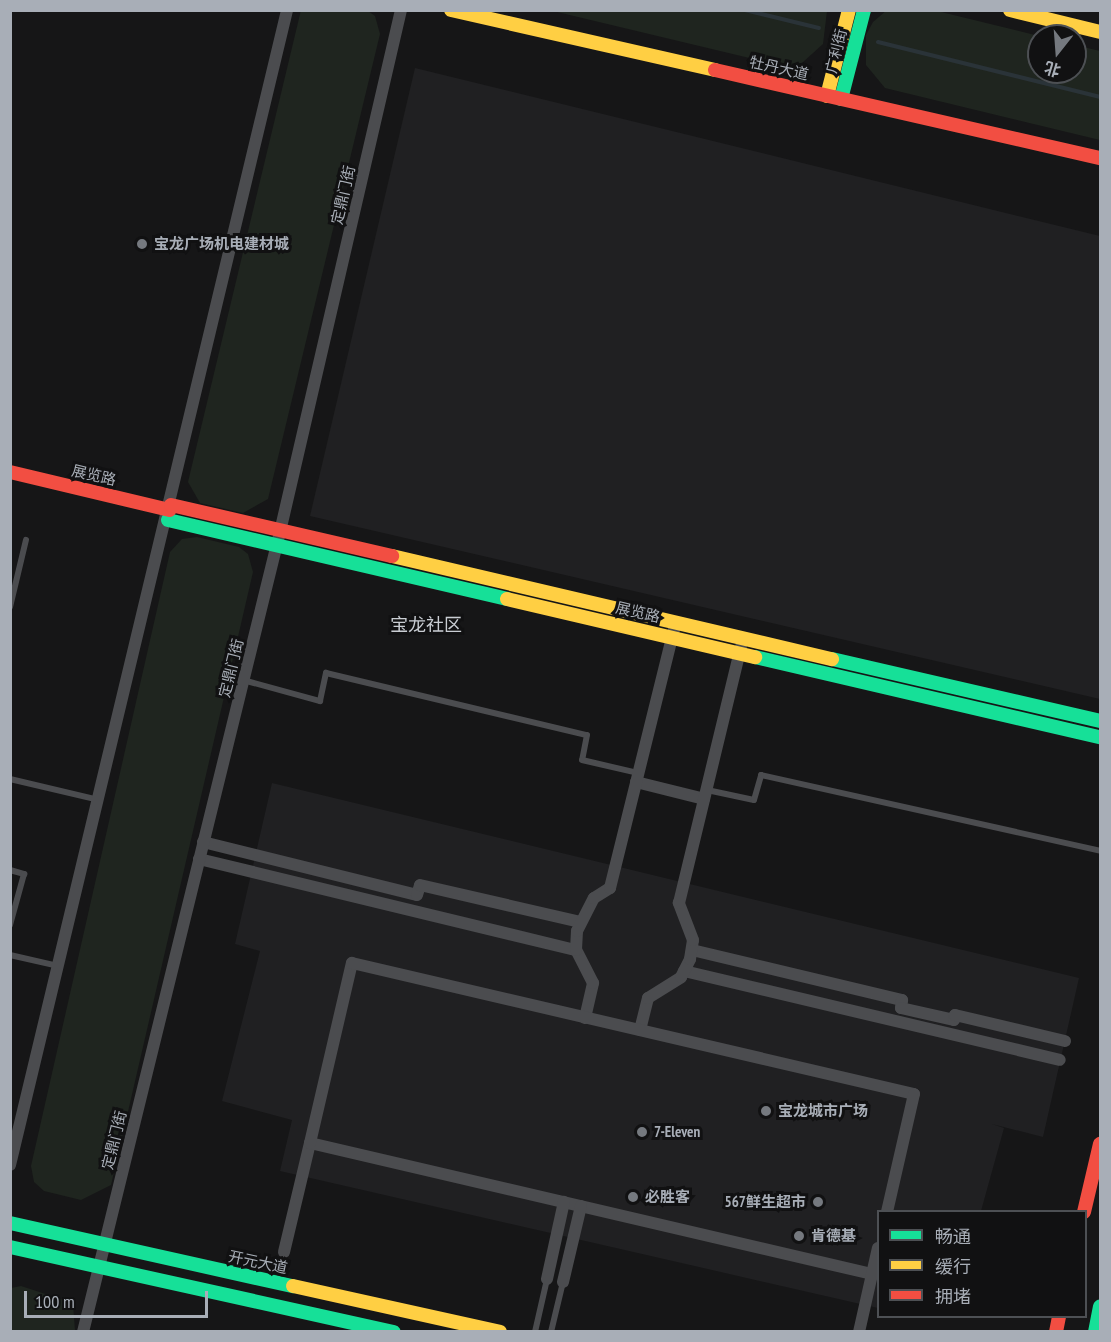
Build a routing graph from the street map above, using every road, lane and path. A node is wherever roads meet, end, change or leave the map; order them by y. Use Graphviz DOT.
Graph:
graph roads {
  1 [pos="287,10"];
  2 [pos="401,10"];
  3 [pos="451,10"];
  4 [pos="849,10"];
  5 [pos="864,10"];
  6 [pos="1010,10"];
  7 [pos="1101,32"];
  8 [pos="834,98"];
  9 [pos="1101,158"];
  10 [pos="10,472"];
  11 [pos="170,512"];
  12 [pos="281,530"];
  13 [pos="26,540"];
  14 [pos="277,545"];
  15 [pos="10,607"];
  16 [pos="676,622"];
  17 [pos="672,637"];
  18 [pos="743,638"];
  19 [pos="739,653"];
  20 [pos="243,680"];
  21 [pos="1101,721"];
  22 [pos="1101,737"];
  23 [pos="637,778"];
  24 [pos="10,779"];
  25 [pos="705,794"];
  26 [pos="99,800"];
  27 [pos="203,842"];
  28 [pos="1101,851"];
  29 [pos="199,858"];
  30 [pos="10,870"];
  31 [pos="580,922"];
  32 [pos="10,925"];
  33 [pos="576,950"];
  34 [pos="692,951"];
  35 [pos="10,955"];
  36 [pos="59,966"];
  37 [pos="684,971"];
  38 [pos="585,1018"];
  39 [pos="640,1030"];
  40 [pos="1065,1041"];
  41 [pos="1060,1060"];
  42 [pos="310,1143"];
  43 [pos="1101,1144"];
  44 [pos="10,1166"];
  45 [pos="564,1202"];
  46 [pos="581,1206"];
  47 [pos="887,1210"];
  48 [pos="1084,1210"];
  49 [pos="10,1223"];
  50 [pos="103,1246"];
  51 [pos="10,1247"];
  52 [pos="284,1252"];
  53 [pos="877,1255"];
  54 [pos="98,1267"];
  55 [pos="872,1274"];
  56 [pos="547,1279"];
  57 [pos="563,1282"];
  58 [pos="1101,1306"];
  59 [pos="83,1332"];
  60 [pos="394,1332"];
  61 [pos="500,1332"];
  62 [pos="535,1332"];
  63 [pos="551,1332"];
  64 [pos="859,1332"];
  65 [pos="1095,1332"];
  1 -- 11 [label="street"];
  2 -- 12 [label="street, 定鼎门街"];
  3 -- 8 [label="street, 牡丹大道"];
  4 -- 8 [label="street, 广利街"];
  5 -- 8 [label="street, 广利街"];
  6 -- 7 [label="street"];
  8 -- 9 [label="street, 牡丹大道"];
  10 -- 11 [label="street, 展览路"];
  11 -- 12 [label="street, 展览路"];
  11 -- 14 [label="street, 展览路"];
  11 -- 26 [label="street"];
  12 -- 14 [label="street, 定鼎门街"];
  12 -- 16 [label="street, 展览路"];
  13 -- 15 [label="lane"];
  14 -- 17 [label="street, 展览路"];
  14 -- 20 [label="street, 定鼎门街"];
  16 -- 17 [label="street"];
  16 -- 18 [label="street, 展览路"];
  17 -- 19 [label="street, 展览路"];
  17 -- 23 [label="street"];
  18 -- 19 [label="street"];
  18 -- 21 [label="street, 展览路"];
  19 -- 22 [label="street, 展览路"];
  19 -- 25 [label="street"];
  20 -- 23 [label="lane"];
  20 -- 27 [label="street, 定鼎门街"];
  23 -- 25 [label="street"];
  23 -- 31 [label="street"];
  24 -- 26 [label="lane"];
  25 -- 28 [label="lane"];
  25 -- 34 [label="street"];
  26 -- 36 [label="street"];
  27 -- 29 [label="street, 定鼎门街"];
  27 -- 31 [label="street"];
  29 -- 33 [label="street"];
  29 -- 50 [label="street, 定鼎门街"];
  30 -- 32 [label="lane"];
  31 -- 33 [label="street"];
  33 -- 38 [label="street"];
  34 -- 37 [label="street"];
  34 -- 40 [label="street"];
  35 -- 36 [label="lane"];
  36 -- 44 [label="street"];
  37 -- 39 [label="street"];
  37 -- 41 [label="street"];
  38 -- 39 [label="street"];
  38 -- 42 [label="street"];
  39 -- 47 [label="street"];
  42 -- 45 [label="street"];
  42 -- 52 [label="street"];
  43 -- 48 [label="street"];
  45 -- 46 [label="street"];
  45 -- 56 [label="street"];
  46 -- 55 [label="street"];
  46 -- 57 [label="street"];
  49 -- 50 [label="street, 开元大道"];
  50 -- 54 [label="street, 定鼎门街"];
  50 -- 61 [label="street, 开元大道"];
  51 -- 54 [label="street"];
  53 -- 55 [label="street"];
  54 -- 59 [label="street, 定鼎门街"];
  54 -- 60 [label="street"];
  55 -- 64 [label="street"];
  56 -- 62 [label="lane"];
  57 -- 63 [label="lane"];
  58 -- 65 [label="street"];
}
